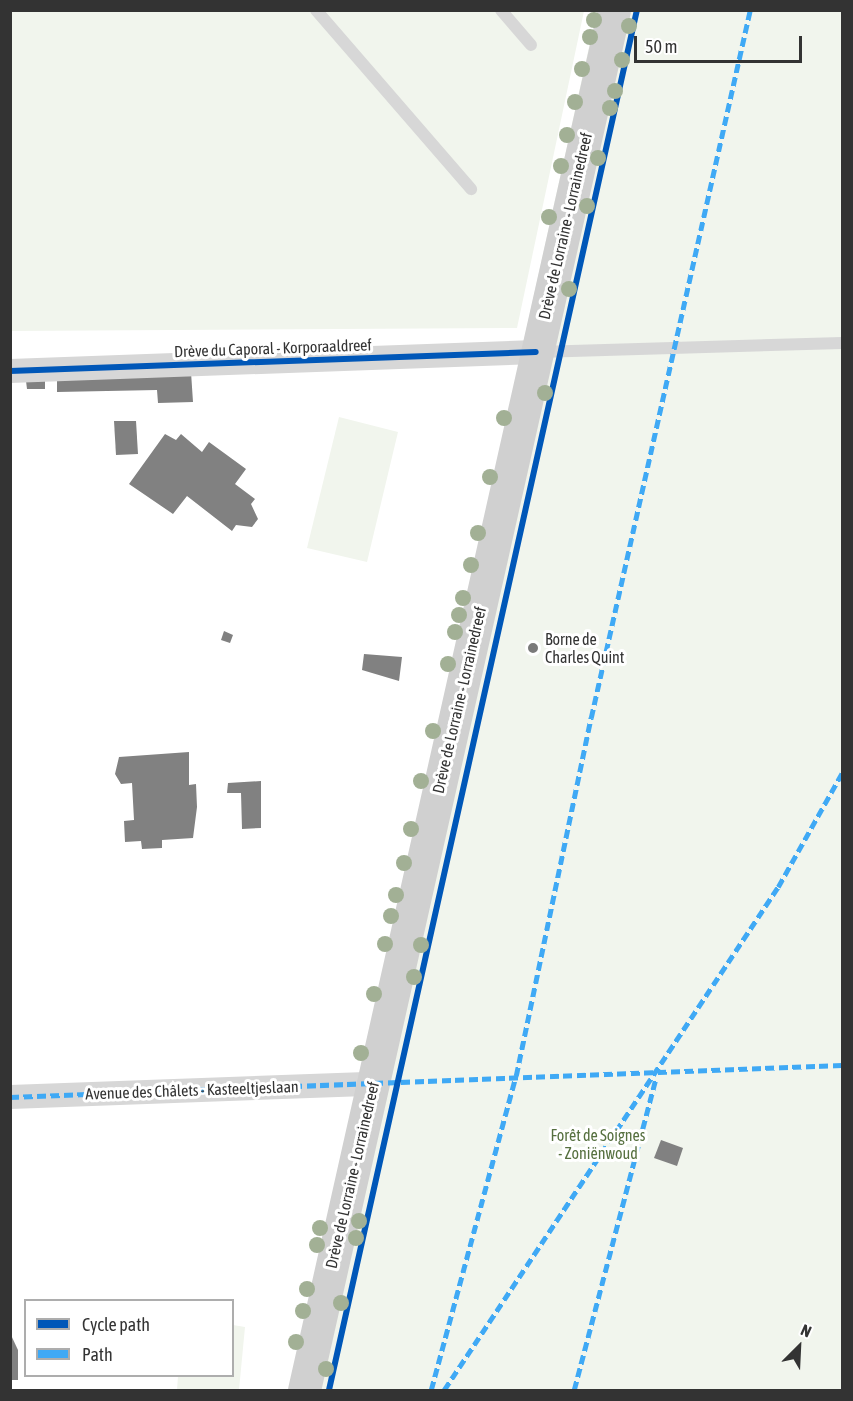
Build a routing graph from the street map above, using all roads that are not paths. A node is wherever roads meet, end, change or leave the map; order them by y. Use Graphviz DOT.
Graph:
graph roads {
  1 [pos="316,10"];
  2 [pos="501,10"];
  3 [pos="614,10"];
  4 [pos="531,45"];
  5 [pos="471,189"];
  6 [pos="843,343"];
  7 [pos="536,352"];
  8 [pos="10,371"];
  9 [pos="373,1084"];
  10 [pos="10,1097"];
  11 [pos="304,1390"];
  1 -- 5 [label="lane"];
  2 -- 4 [label="lane"];
  3 -- 7 [label="main road, Drève de Lorraine - Lorrainedreef"];
  6 -- 7 [label="lane, Drève du Caporal - Korporaaldreef"];
  7 -- 8 [label="street, Drève du Caporal - Korporaaldreef"];
  7 -- 9 [label="main road, Drève de Lorraine - Lorrainedreef"];
  9 -- 10 [label="street, Avenue des Châlets - Kasteeltjeslaan"];
  9 -- 11 [label="main road, Drève de Lorraine - Lorrainedreef"];
}
